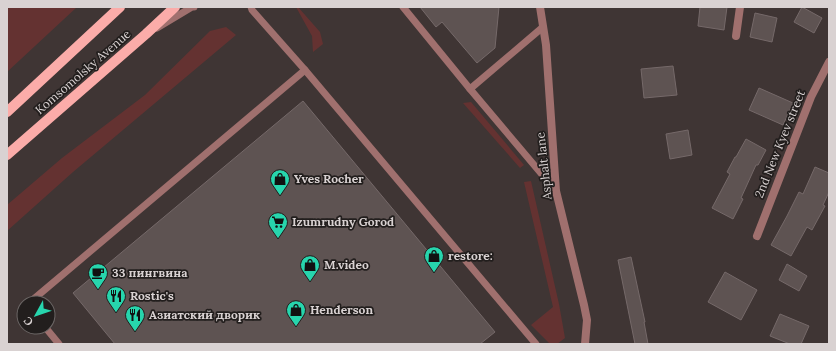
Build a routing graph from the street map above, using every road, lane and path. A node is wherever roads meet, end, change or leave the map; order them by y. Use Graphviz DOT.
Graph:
graph roads {
  1 [pos="120,7"];
  2 [pos="175,7"];
  3 [pos="194,7"];
  4 [pos="243,7"];
  5 [pos="403,7"];
  6 [pos="540,7"];
  7 [pos="740,7"];
  8 [pos="252,8"];
  9 [pos="543,27"];
  10 [pos="146,34"];
  11 [pos="736,36"];
  12 [pos="829,62"];
  13 [pos="304,70"];
  14 [pos="470,88"];
  15 [pos="7,112"];
  16 [pos="7,155"];
  17 [pos="556,191"];
  18 [pos="757,236"];
  19 [pos="38,295"];
  20 [pos="52,335"];
  21 [pos="59,344"];
  22 [pos="536,344"];
  23 [pos="585,344"];
  1 -- 15 [label="main road, Komsomolsky Avenue"];
  2 -- 10 [label="main road, Komsomolsky Avenue"];
  3 -- 10 [label="lane"];
  4 -- 8 [label="lane"];
  5 -- 14 [label="lane"];
  6 -- 9 [label="street, Asphalt lane"];
  7 -- 11 [label="street"];
  8 -- 13 [label="lane"];
  9 -- 14 [label="lane"];
  9 -- 17 [label="street, Asphalt lane"];
  10 -- 16 [label="main road, Komsomolsky Avenue"];
  12 -- 18 [label="street, 2nd New Kyev street"];
  13 -- 19 [label="lane"];
  13 -- 22 [label="lane"];
  14 -- 17 [label="lane"];
  17 -- 23 [label="street, Asphalt lane"];
  20 -- 21 [label="lane"];
}
